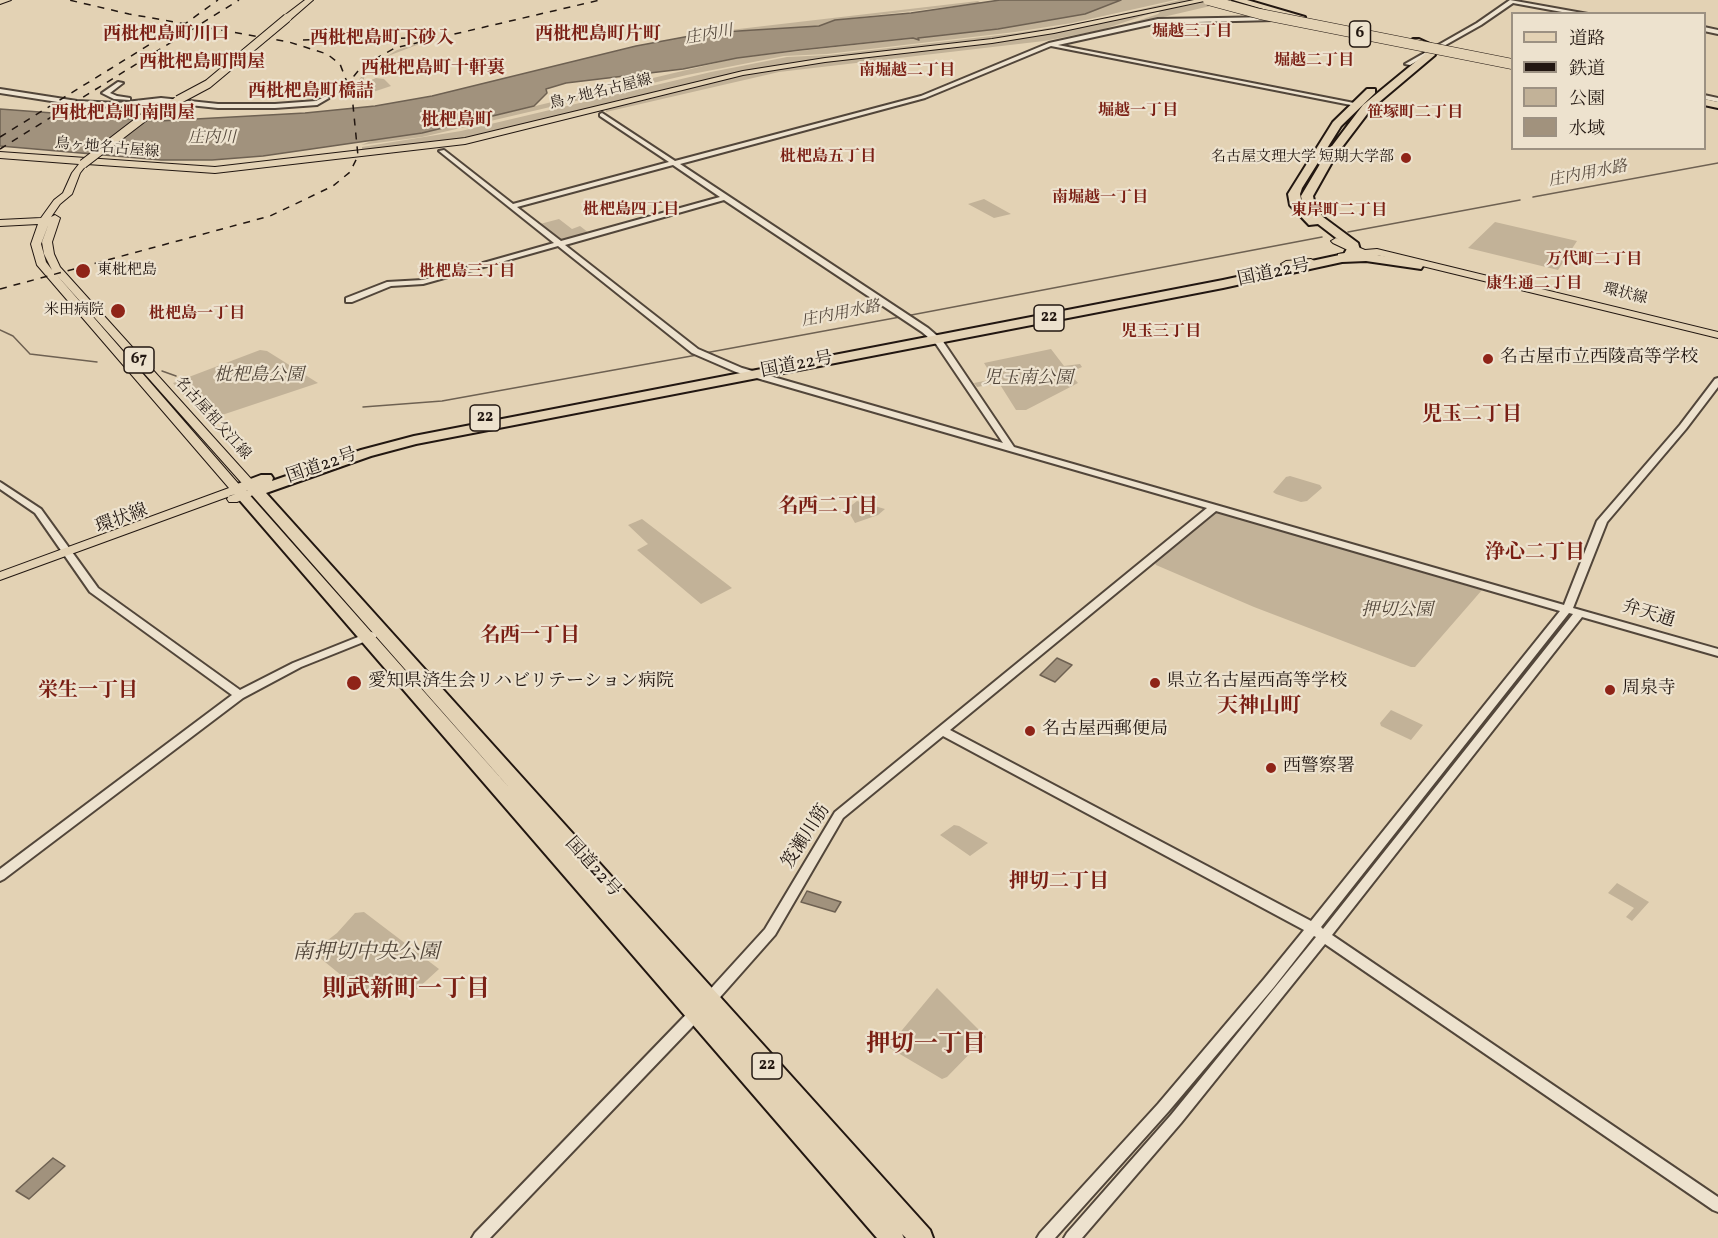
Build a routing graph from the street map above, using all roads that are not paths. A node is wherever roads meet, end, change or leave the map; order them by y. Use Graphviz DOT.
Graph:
graph roads {
  1 [pos="7,0"];
  2 [pos="309,0"];
  3 [pos="1187,0"];
  4 [pos="1206,0"];
  5 [pos="1218,0"];
  6 [pos="1227,0"];
  7 [pos="1237,0"];
  8 [pos="0,2"];
  9 [pos="1149,12"];
  10 [pos="1574,12"];
  11 [pos="1282,18"];
  12 [pos="1406,40"];
  13 [pos="1049,45"];
  14 [pos="1438,49"];
  15 [pos="1511,62"];
  16 [pos="1511,62"];
  17 [pos="1511,62"];
  18 [pos="1408,64"];
  19 [pos="120,83"];
  20 [pos="0,91"];
  21 [pos="326,98"];
  22 [pos="144,101"];
  23 [pos="175,101"];
  24 [pos="1354,105"];
  25 [pos="602,115"];
  26 [pos="442,151"];
  27 [pos="0,155"];
  28 [pos="37,157"];
  29 [pos="675,163"];
  30 [pos="65,166"];
  31 [pos="726,197"];
  32 [pos="512,206"];
  33 [pos="49,220"];
  34 [pos="0,223"];
  35 [pos="1341,240"];
  36 [pos="559,244"];
  37 [pos="1353,254"];
  38 [pos="1384,254"];
  39 [pos="1286,264"];
  40 [pos="1417,266"];
  41 [pos="349,300"];
  42 [pos="1718,335"];
  43 [pos="932,336"];
  44 [pos="1718,341"];
  45 [pos="740,370"];
  46 [pos="754,375"];
  47 [pos="1718,381"];
  48 [pos="1011,449"];
  49 [pos="0,486"];
  50 [pos="246,490"];
  51 [pos="1215,507"];
  52 [pos="70,554"];
  53 [pos="0,576"];
  54 [pos="0,584"];
  55 [pos="1572,612"];
  56 [pos="373,634"];
  57 [pos="1718,652"];
  58 [pos="1718,659"];
  59 [pos="239,695"];
  60 [pos="942,731"];
  61 [pos="0,876"];
  62 [pos="1312,928"];
  63 [pos="1324,936"];
  64 [pos="702,1007"];
  65 [pos="1718,1205"];
  66 [pos="480,1238"];
  67 [pos="892,1238"];
  68 [pos="921,1238"];
  69 [pos="1045,1238"];
  70 [pos="1072,1238"];
  1 -- 8 [label="main road"];
  2 -- 23 [label="main road, 名古屋祖父江線 / 67, bridge"];
  3 -- 9 [label="main road"];
  4 -- 9 [label="main road, 鳥ヶ地名古屋線"];
  4 -- 15 [label="highway, 6, bridge"];
  5 -- 12 [label="highway, 6, bridge"];
  6 -- 11 [label="highway"];
  7 -- 12 [label="highway"];
  9 -- 28 [label="main road, 鳥ヶ地名古屋線"];
  10 -- 14 [label="street"];
  11 -- 12 [label="highway"];
  11 -- 13 [label="street"];
  12 -- 14 [label="highway"];
  12 -- 16 [label="highway, bridge"];
  12 -- 18 [label="highway"];
  13 -- 24 [label="street"];
  13 -- 29 [label="street"];
  14 -- 17 [label="street"];
  14 -- 18 [label="street"];
  14 -- 35 [label="highway"];
  18 -- 24 [label="highway"];
  19 -- 22 [label="street"];
  20 -- 22 [label="street"];
  21 -- 23 [label="street"];
  22 -- 23 [label="street"];
  23 -- 33 [label="main road, 名古屋祖父江線 / 67, bridge"];
  24 -- 35 [label="highway"];
  25 -- 29 [label="street"];
  26 -- 32 [label="street"];
  27 -- 28 [label="main road, 鳥ヶ地名古屋線"];
  28 -- 30 [label="main road"];
  29 -- 31 [label="street"];
  29 -- 32 [label="street"];
  31 -- 36 [label="street"];
  31 -- 43 [label="street"];
  32 -- 36 [label="street"];
  33 -- 34 [label="main road"];
  33 -- 50 [label="main road, 名古屋祖父江線 / 67"];
  35 -- 37 [label="highway"];
  35 -- 38 [label="main road"];
  35 -- 39 [label="highway, 国道22号 / 22"];
  36 -- 41 [label="street"];
  36 -- 45 [label="street"];
  37 -- 38 [label="main road"];
  37 -- 39 [label="main road"];
  37 -- 40 [label="main road, 環状線"];
  37 -- 40 [label="highway, 22"];
  37 -- 43 [label="highway, 国道22号 / 22"];
  38 -- 42 [label="main road, 環状線"];
  39 -- 43 [label="highway, 国道22号 / 22"];
  40 -- 44 [label="main road, 環状線"];
  43 -- 45 [label="highway, 国道22号 / 22"];
  43 -- 46 [label="highway, 国道22号 / 22"];
  43 -- 48 [label="street"];
  45 -- 46 [label="street"];
  45 -- 50 [label="highway, 国道22号 / 22"];
  46 -- 48 [label="street"];
  46 -- 50 [label="highway, 国道22号 / 22"];
  47 -- 55 [label="street"];
  48 -- 51 [label="street"];
  49 -- 52 [label="street"];
  50 -- 52 [label="main road, 環状線"];
  50 -- 56 [label="highway, 国道22号 / 22"];
  51 -- 55 [label="street"];
  51 -- 60 [label="street, 笈瀬川筋"];
  52 -- 53 [label="main road, 環状線"];
  52 -- 54 [label="main road, 環状線"];
  52 -- 59 [label="street"];
  55 -- 57 [label="street, 弁天通"];
  55 -- 58 [label="street"];
  55 -- 62 [label="street"];
  55 -- 63 [label="street"];
  56 -- 59 [label="street"];
  56 -- 64 [label="highway, 国道22号 / 22"];
  59 -- 61 [label="street"];
  60 -- 62 [label="street"];
  60 -- 64 [label="street, 笈瀬川筋"];
  62 -- 63 [label="street"];
  62 -- 69 [label="street"];
  63 -- 65 [label="street"];
  63 -- 70 [label="street"];
  64 -- 66 [label="street, 笈瀬川筋"];
  64 -- 67 [label="highway, 国道22号 / 22"];
  64 -- 68 [label="highway, 国道22号 / 22"];
}
